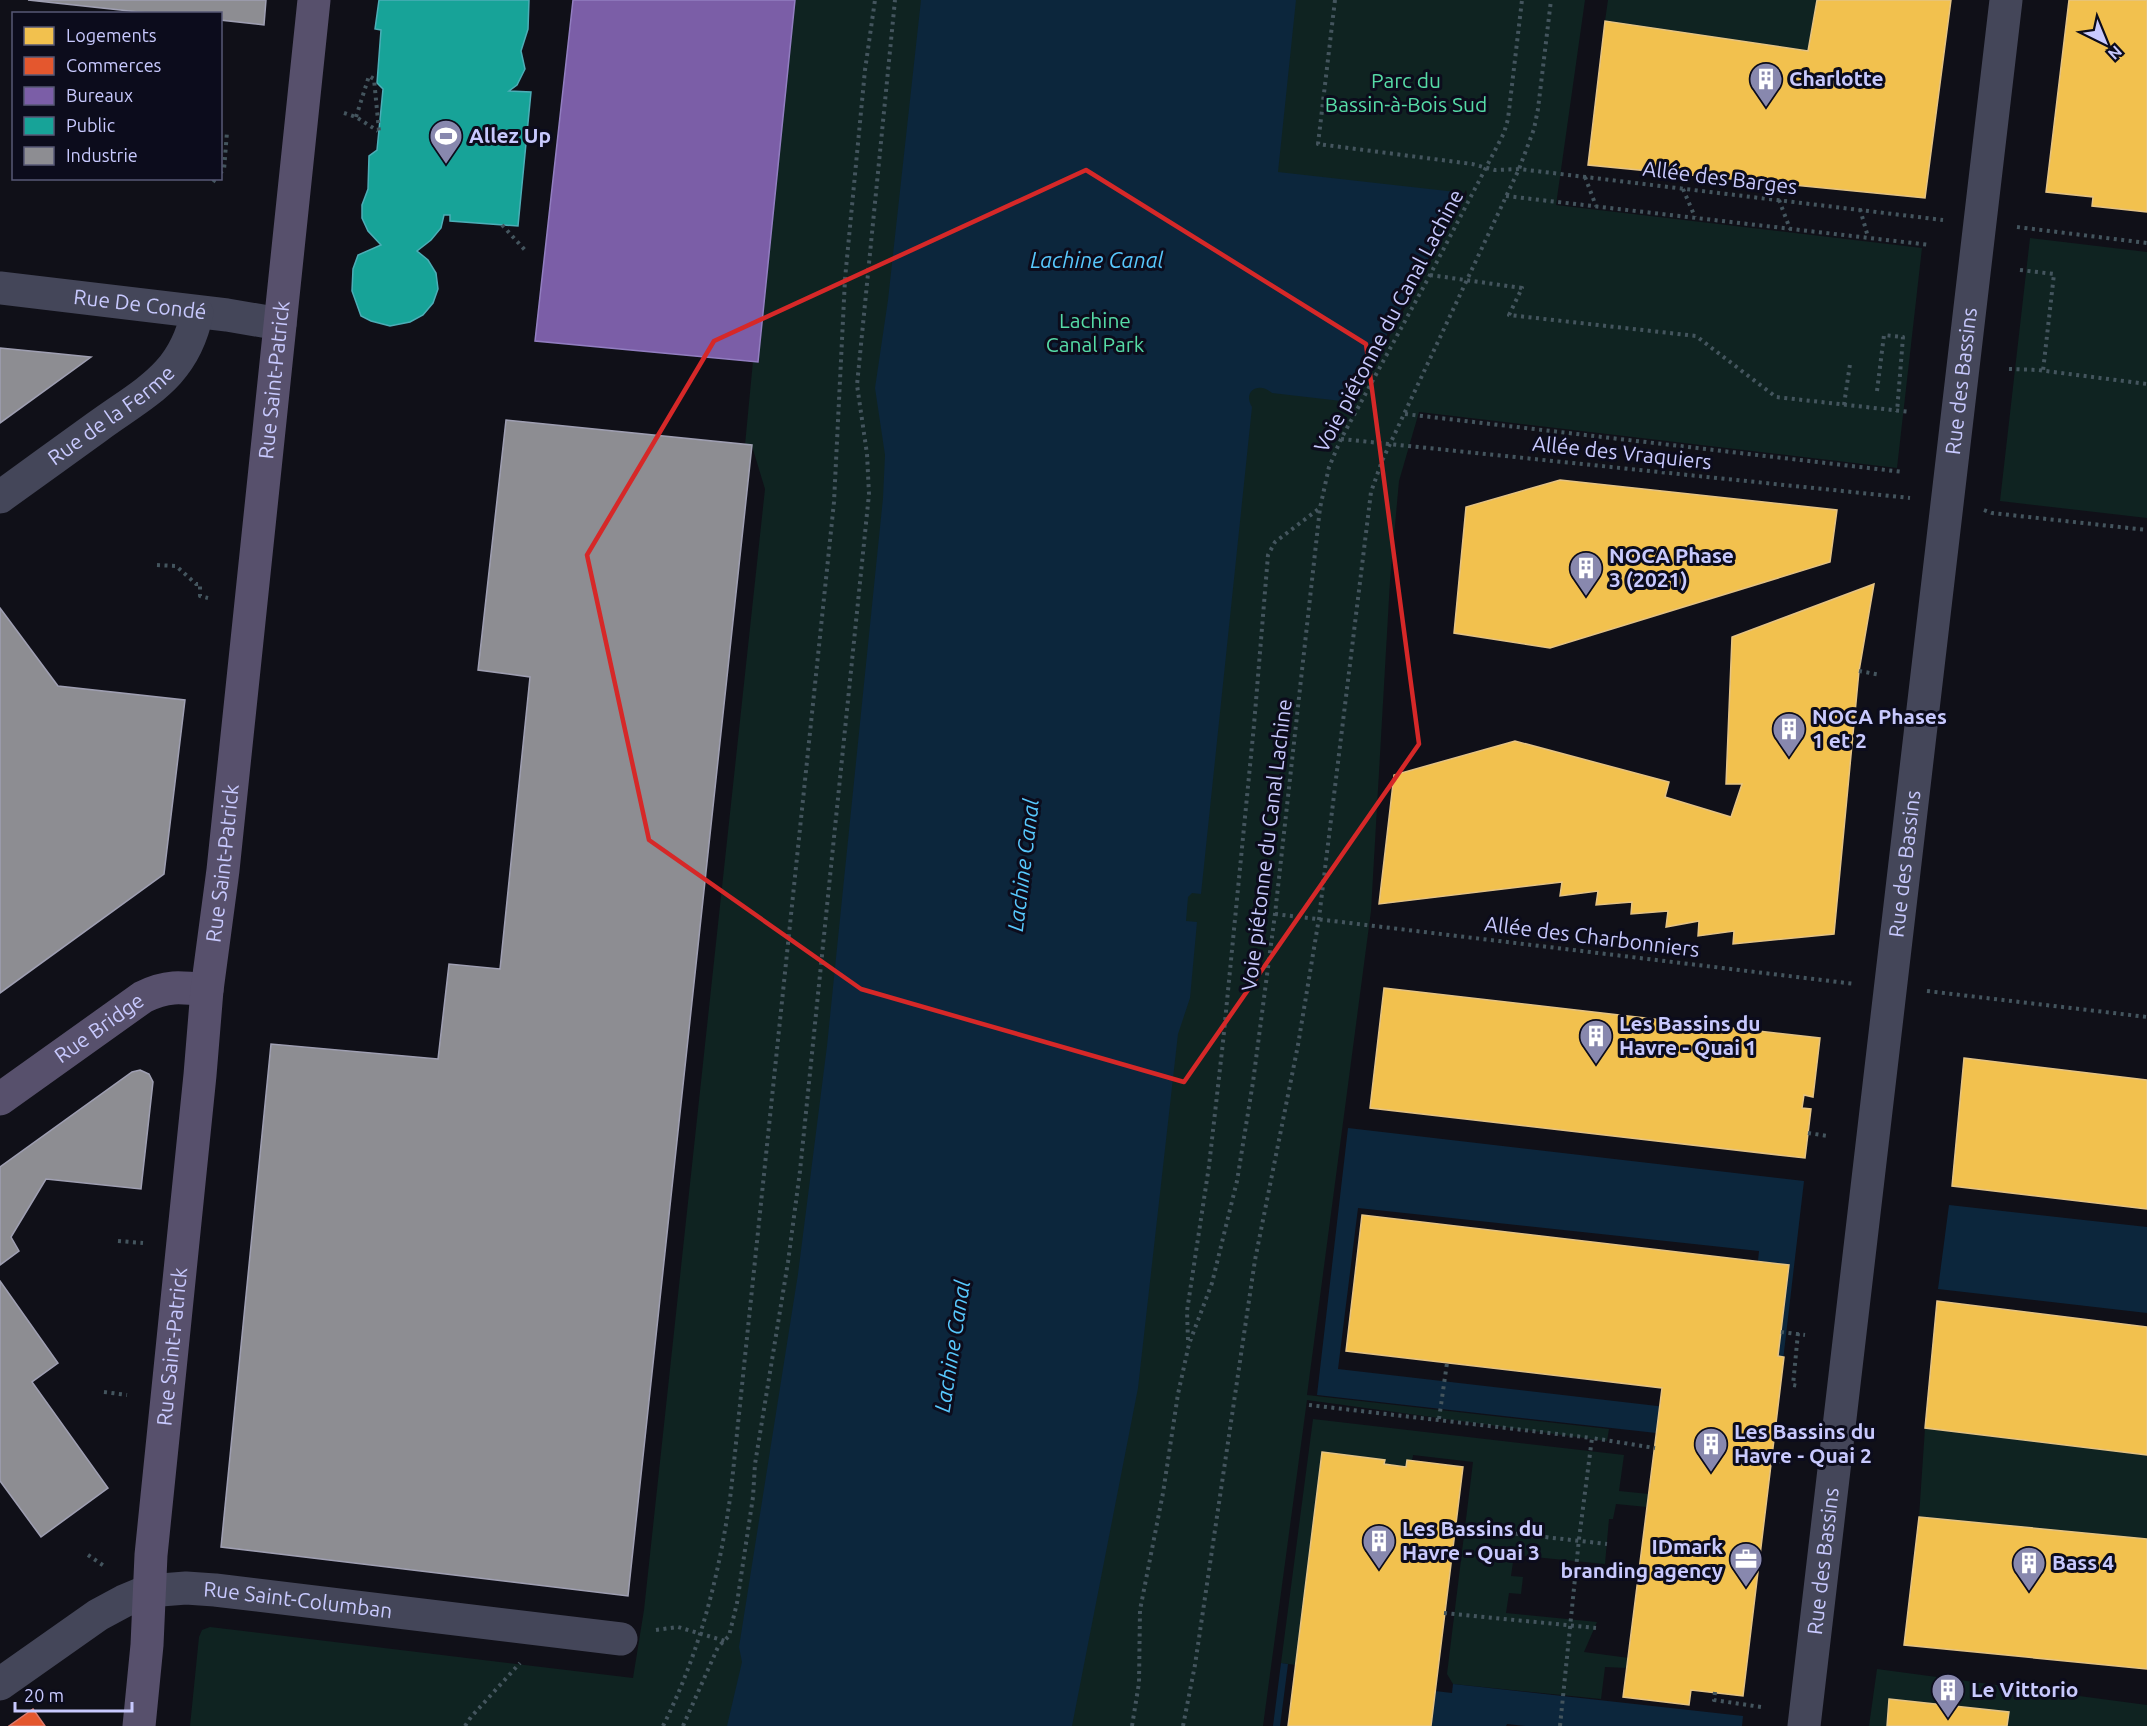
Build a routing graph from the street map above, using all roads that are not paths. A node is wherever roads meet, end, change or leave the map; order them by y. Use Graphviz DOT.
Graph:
graph roads {
  1 [pos="314,0"];
  2 [pos="2006,0"];
  3 [pos="0,288"];
  4 [pos="197,313"];
  5 [pos="280,324"];
  6 [pos="0,497"];
  7 [pos="207,990"];
  8 [pos="0,1098"];
  9 [pos="148,1592"];
  10 [pos="635,1636"];
  11 [pos="0,1684"];
  12 [pos="139,1726"];
  13 [pos="1804,1726"];
  1 -- 5 [label="main road, Rue Saint-Patrick"];
  2 -- 13 [label="street, Rue des Bassins"];
  3 -- 4 [label="street, Rue De Condé"];
  4 -- 5 [label="street, Rue De Condé"];
  4 -- 6 [label="street, Rue de la Ferme"];
  5 -- 7 [label="main road, Rue Saint-Patrick"];
  7 -- 8 [label="main road, Rue Bridge"];
  7 -- 9 [label="main road, Rue Saint-Patrick"];
  9 -- 10 [label="street, Rue Saint-Columban"];
  9 -- 11 [label="street, Rue Saint-Columban"];
  9 -- 12 [label="main road, Rue Saint-Patrick"];
}
